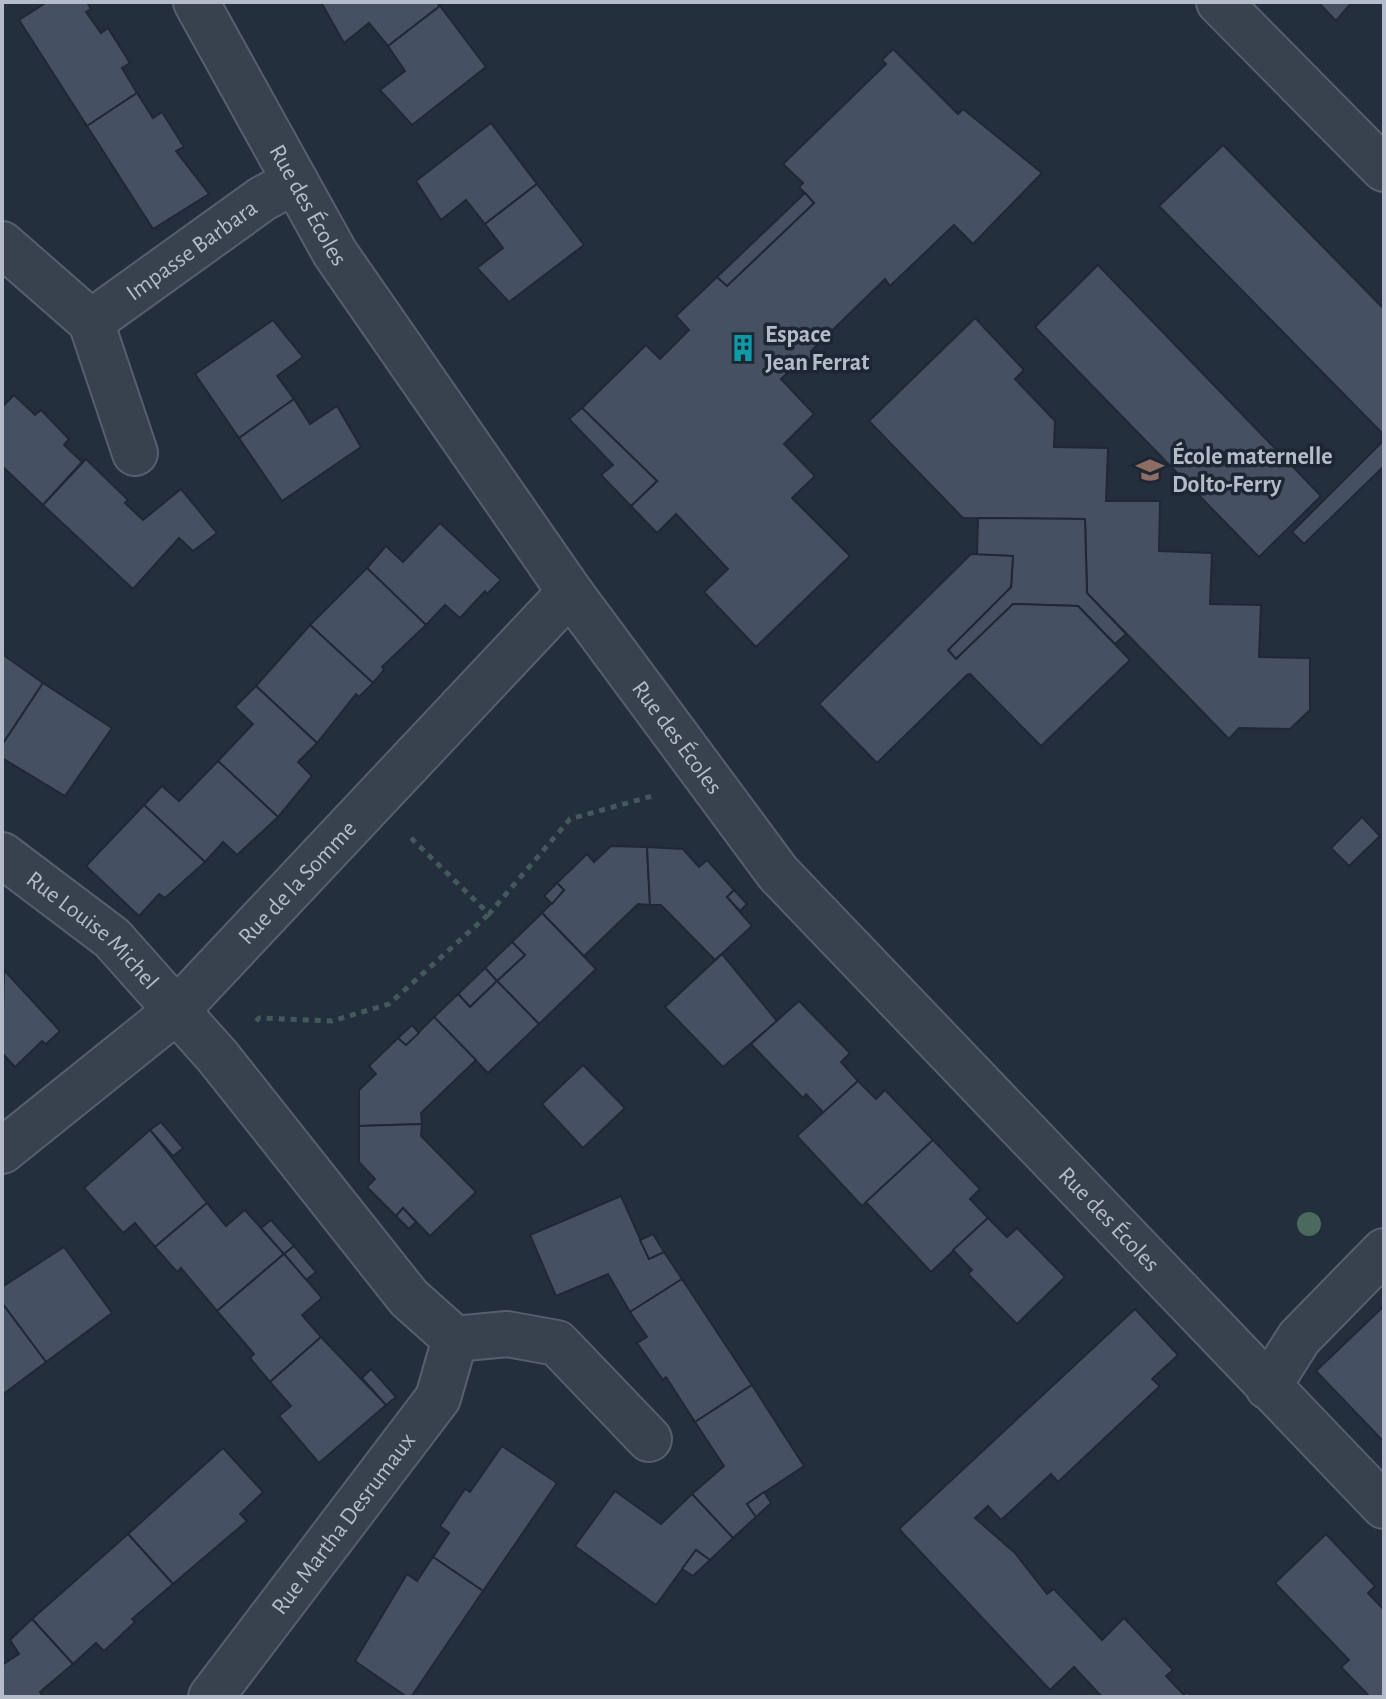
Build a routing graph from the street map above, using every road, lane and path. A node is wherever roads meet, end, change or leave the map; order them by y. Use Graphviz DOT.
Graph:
graph roads {
  1 [pos="196,2"];
  2 [pos="1219,2"];
  3 [pos="1384,169"];
  4 [pos="295,181"];
  5 [pos="2,244"];
  6 [pos="91,322"];
  7 [pos="135,453"];
  8 [pos="570,592"];
  9 [pos="711,780"];
  10 [pos="374,802"];
  11 [pos="2,855"];
  12 [pos="489,914"];
  13 [pos="175,1012"];
  14 [pos="218,1057"];
  15 [pos="2,1151"];
  16 [pos="1384,1251"];
  17 [pos="455,1339"];
  18 [pos="1268,1387"];
  19 [pos="649,1439"];
  20 [pos="1384,1506"];
  21 [pos="211,1697"];
  1 -- 4 [label="street, Rue des Écoles"];
  2 -- 3 [label="street"];
  4 -- 6 [label="street, Impasse Barbara"];
  4 -- 8 [label="street, Rue des Écoles"];
  5 -- 6 [label="street"];
  6 -- 7 [label="street"];
  8 -- 9 [label="street, Rue des Écoles"];
  8 -- 10 [label="street, Rue de la Somme"];
  9 -- 12 [label="path"];
  9 -- 18 [label="street, Rue des Écoles"];
  10 -- 12 [label="path"];
  10 -- 13 [label="street, Rue de la Somme"];
  11 -- 13 [label="street, Rue Louise Michel"];
  12 -- 14 [label="path"];
  13 -- 14 [label="street"];
  13 -- 15 [label="street, Rue de la Somme"];
  14 -- 17 [label="street"];
  16 -- 18 [label="street"];
  17 -- 19 [label="street"];
  17 -- 21 [label="street, Rue Martha Desrumaux"];
  18 -- 20 [label="street, Rue des Écoles"];
}
